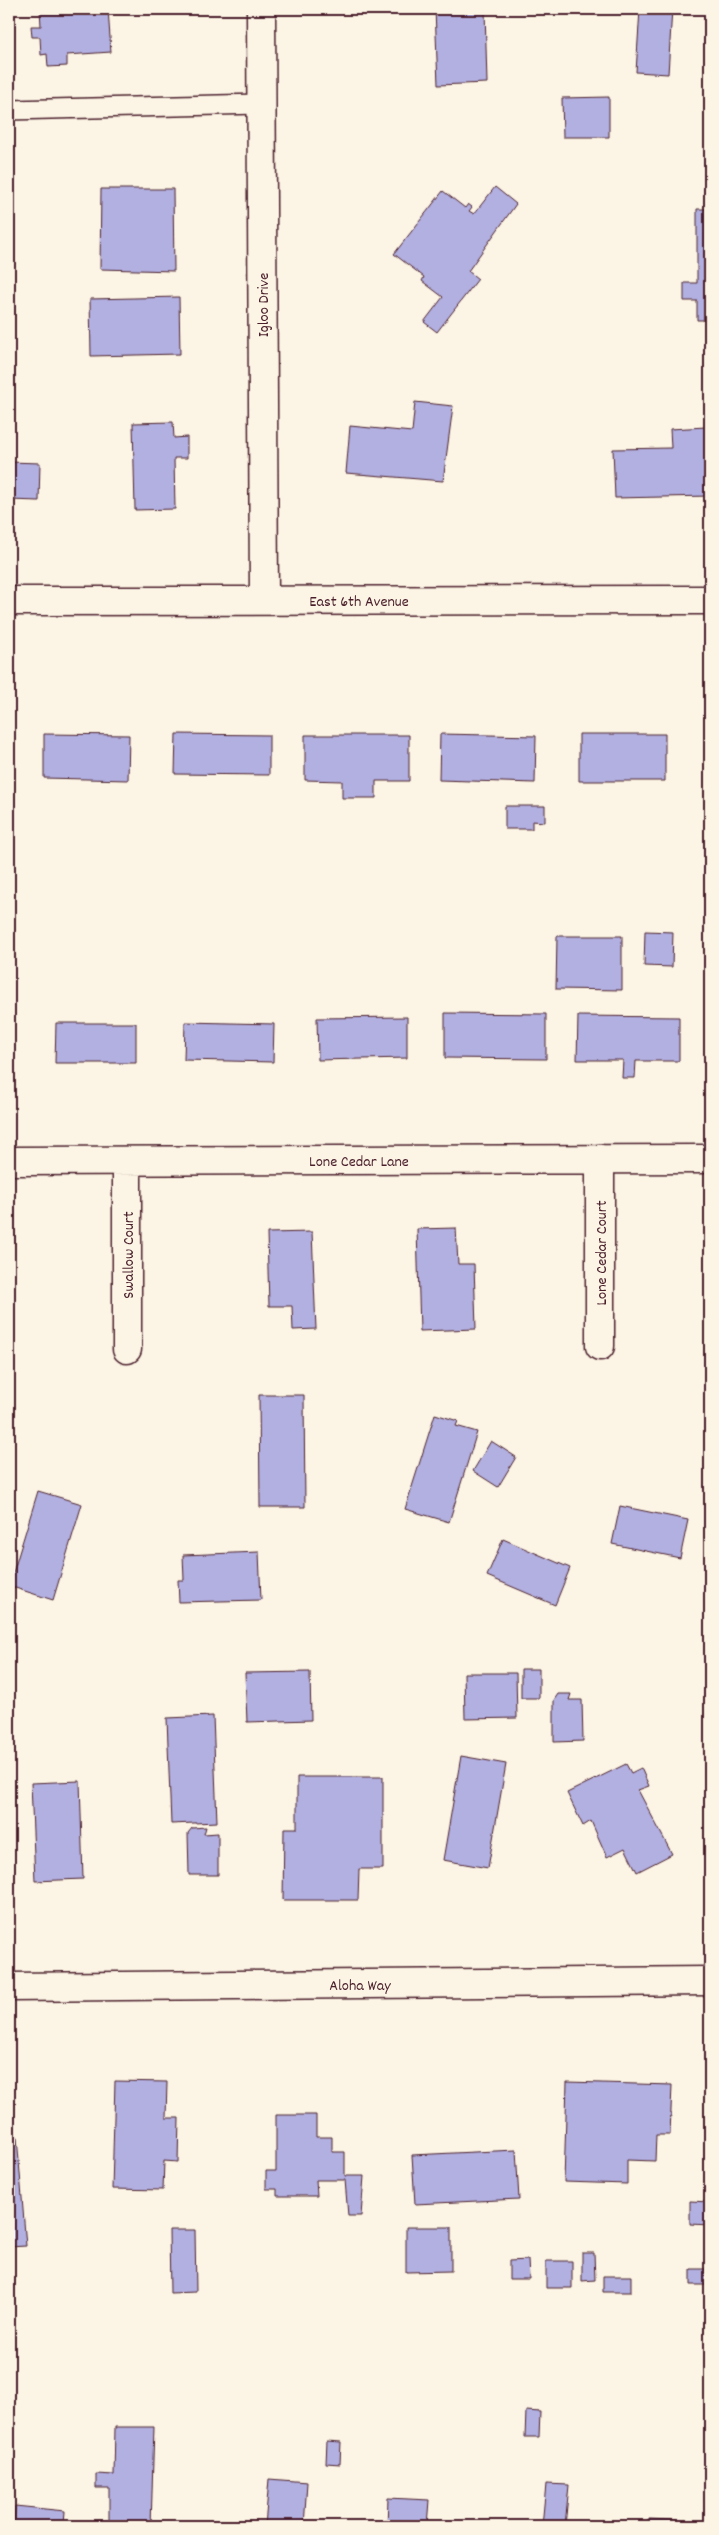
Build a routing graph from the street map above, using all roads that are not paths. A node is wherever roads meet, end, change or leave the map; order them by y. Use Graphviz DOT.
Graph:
graph roads {
  1 [pos="261,9"];
  2 [pos="260,104"];
  3 [pos="9,110"];
  4 [pos="264,600"];
  5 [pos="710,600"];
  6 [pos="9,601"];
  7 [pos="600,1159"];
  8 [pos="710,1159"];
  9 [pos="127,1160"];
  10 [pos="9,1161"];
  11 [pos="600,1346"];
  12 [pos="127,1349"];
  13 [pos="710,1981"];
  14 [pos="9,1987"];
  1 -- 2 [label="street, Igloo Drive"];
  2 -- 3 [label="lane"];
  2 -- 4 [label="street, Igloo Drive"];
  4 -- 5 [label="street, East 6th Avenue"];
  4 -- 6 [label="street, East 6th Avenue"];
  7 -- 8 [label="street, Lone Cedar Lane"];
  7 -- 9 [label="street, Lone Cedar Lane"];
  7 -- 11 [label="street, Lone Cedar Court"];
  9 -- 10 [label="street, Lone Cedar Lane"];
  9 -- 12 [label="street, Swallow Court"];
  13 -- 14 [label="street, Aloha Way"];
}
